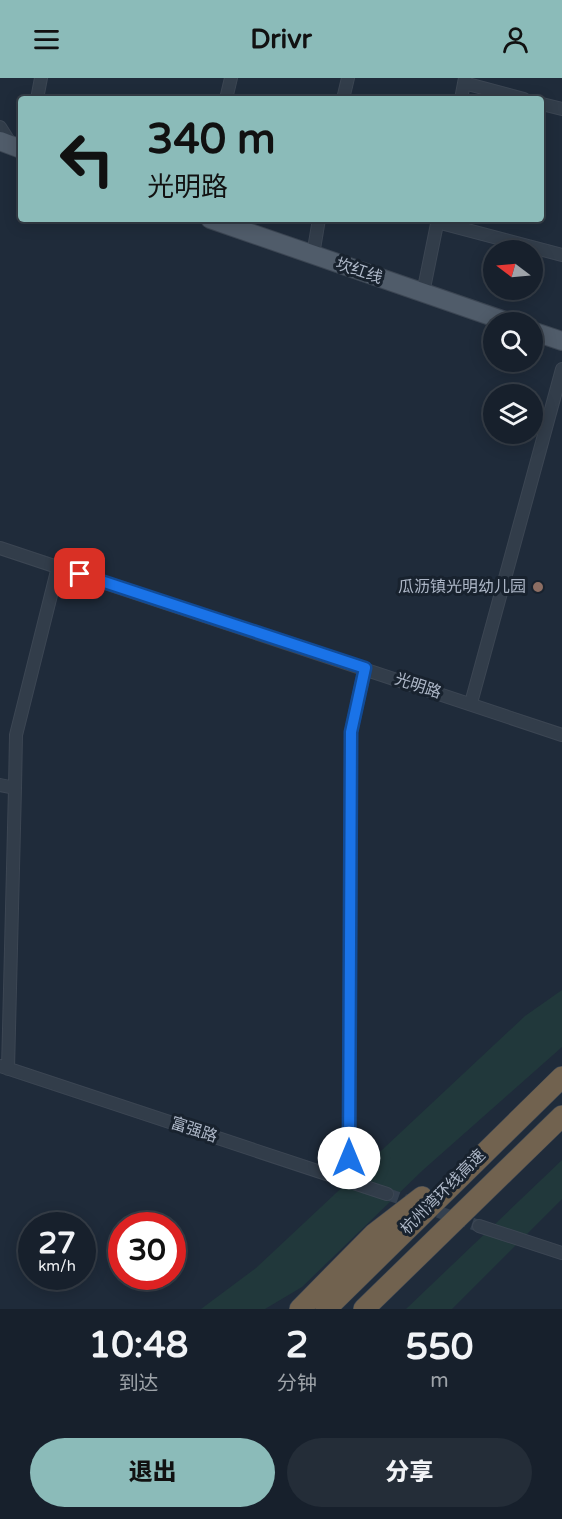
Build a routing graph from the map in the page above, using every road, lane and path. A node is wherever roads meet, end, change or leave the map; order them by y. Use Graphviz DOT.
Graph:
graph roads {
  1 [pos="41,78"];
  2 [pos="231,78"];
  3 [pos="348,78"];
  4 [pos="465,80"];
  5 [pos="38,96"];
  6 [pos="227,96"];
  7 [pos="344,96"];
  8 [pos="462,96"];
  9 [pos="515,96"];
  10 [pos="544,104"];
  11 [pos="562,109"];
  12 [pos="0,127"];
  13 [pos="11,145"];
  14 [pos="219,222"];
  15 [pos="319,222"];
  16 [pos="437,222"];
  17 [pos="441,222"];
  18 [pos="313,255"];
  19 [pos="562,255"];
  20 [pos="423,293"];
  21 [pos="483,314"];
  22 [pos="543,335"];
  23 [pos="562,342"];
  24 [pos="562,369"];
  25 [pos="0,548"];
  26 [pos="57,567"];
  27 [pos="365,668"];
  28 [pos="471,703"];
  29 [pos="562,735"];
  30 [pos="0,784"];
  31 [pos="15,788"];
  32 [pos="4,1067"];
  33 [pos="562,1077"];
  34 [pos="562,1116"];
  35 [pos="488,1148"];
  36 [pos="349,1182"];
  37 [pos="387,1194"];
  38 [pos="479,1226"];
  39 [pos="562,1253"];
  40 [pos="300,1309"];
  41 [pos="326,1309"];
  42 [pos="364,1309"];
  1 -- 5 [label="street"];
  2 -- 6 [label="street"];
  3 -- 7 [label="street"];
  4 -- 8 [label="street"];
  4 -- 9 [label="street"];
  10 -- 11 [label="street"];
  12 -- 13 [label="street"];
  14 -- 18 [label="main road, 坎红线"];
  15 -- 18 [label="street"];
  16 -- 20 [label="street"];
  17 -- 19 [label="street"];
  18 -- 20 [label="main road, 坎红线"];
  20 -- 21 [label="main road, 坎红线"];
  22 -- 23 [label="main road"];
  24 -- 28 [label="street"];
  25 -- 26 [label="street, 光明路"];
  26 -- 27 [label="street, 光明路"];
  26 -- 31 [label="street"];
  27 -- 28 [label="street, 光明路"];
  27 -- 36 [label="street"];
  28 -- 29 [label="street, 光明路"];
  30 -- 31 [label="street"];
  31 -- 32 [label="street"];
  32 -- 36 [label="street, 富强路"];
  33 -- 35 [label="highway, 杭州湾环线高速"];
  34 -- 42 [label="highway, 杭州湾环线高速"];
  35 -- 40 [label="highway"];
  35 -- 41 [label="highway, 杭州湾环线高速"];
  36 -- 37 [label="street, 富强路"];
  38 -- 39 [label="street"];
}
